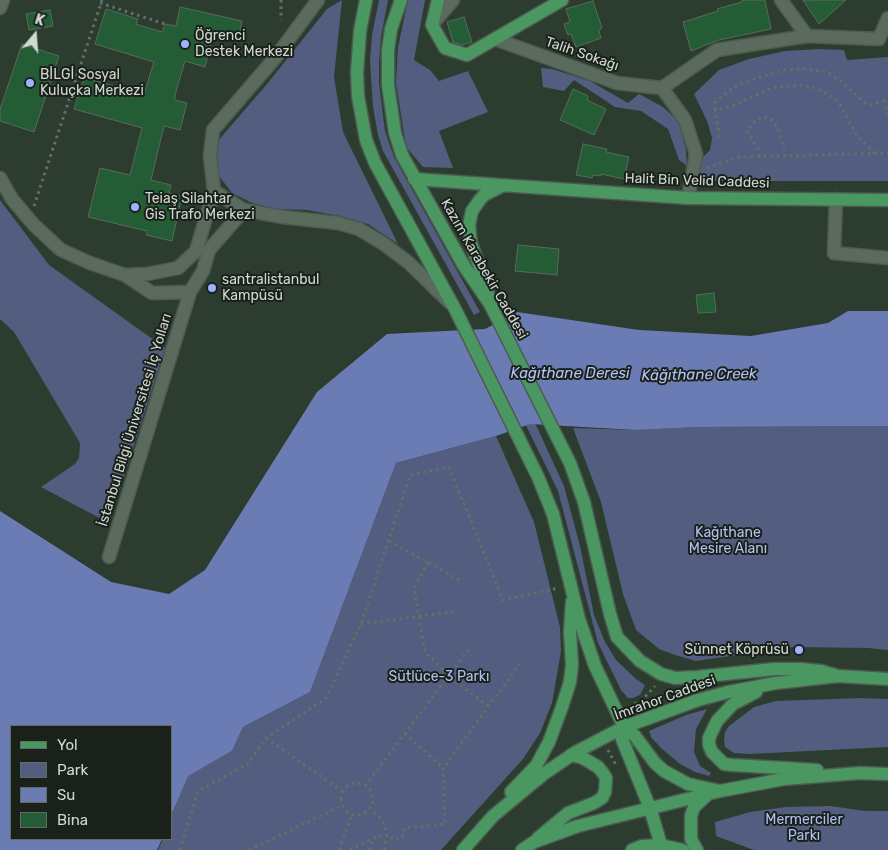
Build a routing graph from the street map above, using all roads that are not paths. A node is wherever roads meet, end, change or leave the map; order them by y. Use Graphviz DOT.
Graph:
graph roads {
  1 [pos="3,0"];
  2 [pos="318,0"];
  3 [pos="366,0"];
  4 [pos="401,0"];
  5 [pos="438,0"];
  6 [pos="452,0"];
  7 [pos="562,0"];
  8 [pos="781,0"];
  9 [pos="0,8"];
  10 [pos="888,18"];
  11 [pos="432,25"];
  12 [pos="807,36"];
  13 [pos="884,39"];
  14 [pos="495,40"];
  15 [pos="662,88"];
  16 [pos="0,178"];
  17 [pos="414,179"];
  18 [pos="505,186"];
  19 [pos="214,191"];
  20 [pos="688,198"];
  21 [pos="836,199"];
  22 [pos="888,200"];
  23 [pos="244,210"];
  24 [pos="888,258"];
  25 [pos="126,275"];
  26 [pos="190,292"];
  27 [pos="490,304"];
  28 [pos="456,309"];
  29 [pos="109,557"];
  30 [pos="572,591"];
  31 [pos="838,676"];
  32 [pos="888,679"];
  33 [pos="776,683"];
  34 [pos="624,727"];
  35 [pos="571,755"];
  36 [pos="888,769"];
  37 [pos="860,773"];
  38 [pos="888,774"];
  39 [pos="714,792"];
  40 [pos="650,808"];
  41 [pos="493,816"];
  42 [pos="534,842"];
  43 [pos="661,845"];
  44 [pos="463,850"];
  45 [pos="522,850"];
  46 [pos="632,850"];
  47 [pos="683,850"];
  48 [pos="697,850"];
  1 -- 9 [label="street"];
  2 -- 19 [label="street, İstanbul Bilgi Üniversitesi İç Yolları"];
  3 -- 28 [label="main road"];
  4 -- 17 [label="main road, Kazım Karabekir Caddesi"];
  5 -- 11 [label="main road"];
  6 -- 11 [label="street"];
  7 -- 14 [label="main road"];
  8 -- 12 [label="street"];
  10 -- 13 [label="street"];
  11 -- 14 [label="main road"];
  12 -- 13 [label="street"];
  12 -- 15 [label="street"];
  14 -- 15 [label="street, Talih Sokağı"];
  15 -- 20 [label="street"];
  16 -- 25 [label="street, İstanbul Bilgi Üniversitesi İç Yolları"];
  17 -- 18 [label="main road, Halit Bin Velid Caddesi"];
  17 -- 27 [label="main road, Kazım Karabekir Caddesi"];
  18 -- 20 [label="main road, Halit Bin Velid Caddesi"];
  18 -- 27 [label="main road, Halit Bin Velid Caddesi"];
  19 -- 23 [label="street"];
  19 -- 25 [label="street, İstanbul Bilgi Üniversitesi İç Yolları"];
  20 -- 21 [label="main road, Halit Bin Velid Caddesi"];
  21 -- 22 [label="main road, Halit Bin Velid Caddesi"];
  21 -- 24 [label="street"];
  23 -- 26 [label="street, İstanbul Bilgi Üniversitesi İç Yolları"];
  23 -- 28 [label="street"];
  25 -- 26 [label="street, İstanbul Bilgi Üniversitesi İç Yolları"];
  26 -- 29 [label="street, İstanbul Bilgi Üniversitesi İç Yolları"];
  27 -- 31 [label="main road, Kazım Karabekir Caddesi"];
  28 -- 30 [label="main road"];
  30 -- 34 [label="main road"];
  30 -- 41 [label="main road"];
  31 -- 32 [label="main road, İmrahor Caddesi"];
  31 -- 33 [label="main road, İmrahor Caddesi"];
  33 -- 34 [label="main road, İmrahor Caddesi"];
  33 -- 37 [label="main road"];
  34 -- 35 [label="main road, İmrahor Caddesi"];
  34 -- 39 [label="main road"];
  34 -- 40 [label="main road"];
  35 -- 41 [label="main road, İmrahor Caddesi"];
  35 -- 42 [label="main road"];
  36 -- 37 [label="main road"];
  37 -- 38 [label="main road"];
  37 -- 39 [label="main road"];
  39 -- 40 [label="main road"];
  39 -- 48 [label="main road"];
  40 -- 42 [label="main road"];
  40 -- 43 [label="main road"];
  41 -- 44 [label="main road, İmrahor Caddesi"];
  42 -- 45 [label="main road"];
  43 -- 46 [label="main road"];
  43 -- 47 [label="main road"];
}
